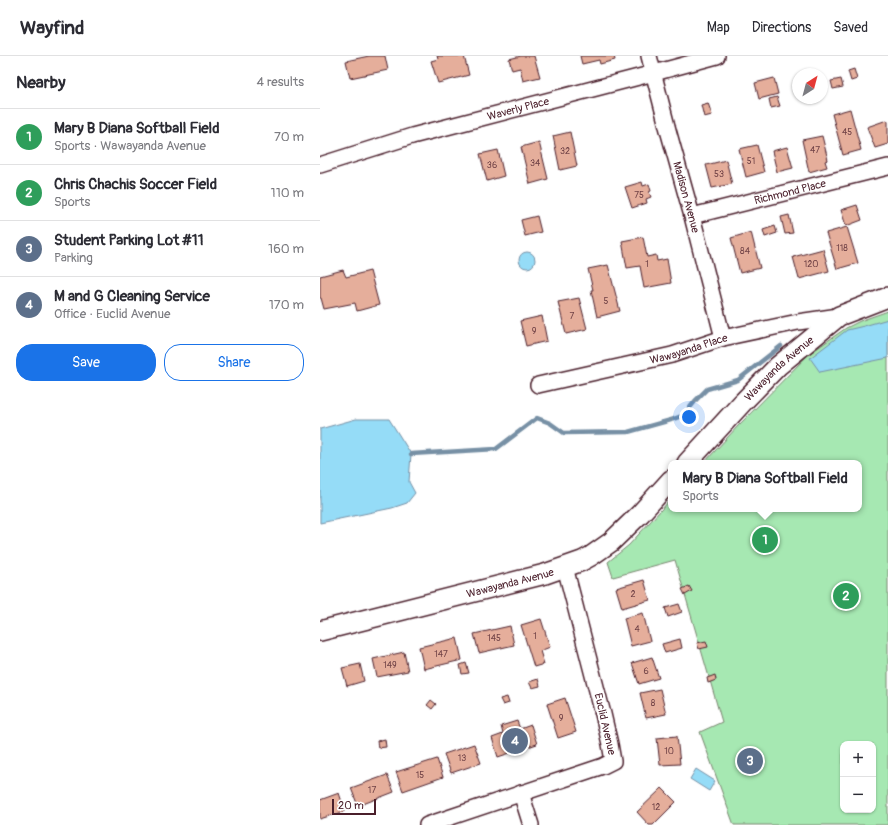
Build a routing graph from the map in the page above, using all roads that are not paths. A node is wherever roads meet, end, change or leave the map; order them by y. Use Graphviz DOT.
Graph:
graph roads {
  1 [pos="650,56"];
  2 [pos="716,56"];
  3 [pos="654,74"];
  4 [pos="320,165"];
  5 [pos="888,167"];
  6 [pos="692,216"];
  7 [pos="888,297"];
  8 [pos="839,316"];
  9 [pos="723,338"];
  10 [pos="538,385"];
  11 [pos="690,460"];
  12 [pos="668,483"];
  13 [pos="565,567"];
  14 [pos="320,631"];
  15 [pos="521,793"];
  16 [pos="427,825"];
  17 [pos="531,825"];
  1 -- 3 [label="street, Madison Avenue"];
  2 -- 3 [label="street, Waverly Place"];
  3 -- 4 [label="street, Waverly Place"];
  3 -- 6 [label="street, Madison Avenue"];
  5 -- 6 [label="street, Richmond Place"];
  6 -- 9 [label="street, Madison Avenue"];
  7 -- 8 [label="street, Wawayanda Avenue"];
  8 -- 9 [label="street, Wawayanda Place"];
  8 -- 11 [label="street, Wawayanda Avenue"];
  9 -- 10 [label="street, Wawayanda Place"];
  12 -- 13 [label="street, Wawayanda Avenue"];
  13 -- 14 [label="street, Wawayanda Avenue"];
  13 -- 15 [label="street, Euclid Avenue"];
  15 -- 16 [label="street, Euclid Avenue"];
  15 -- 17 [label="street"];
}
